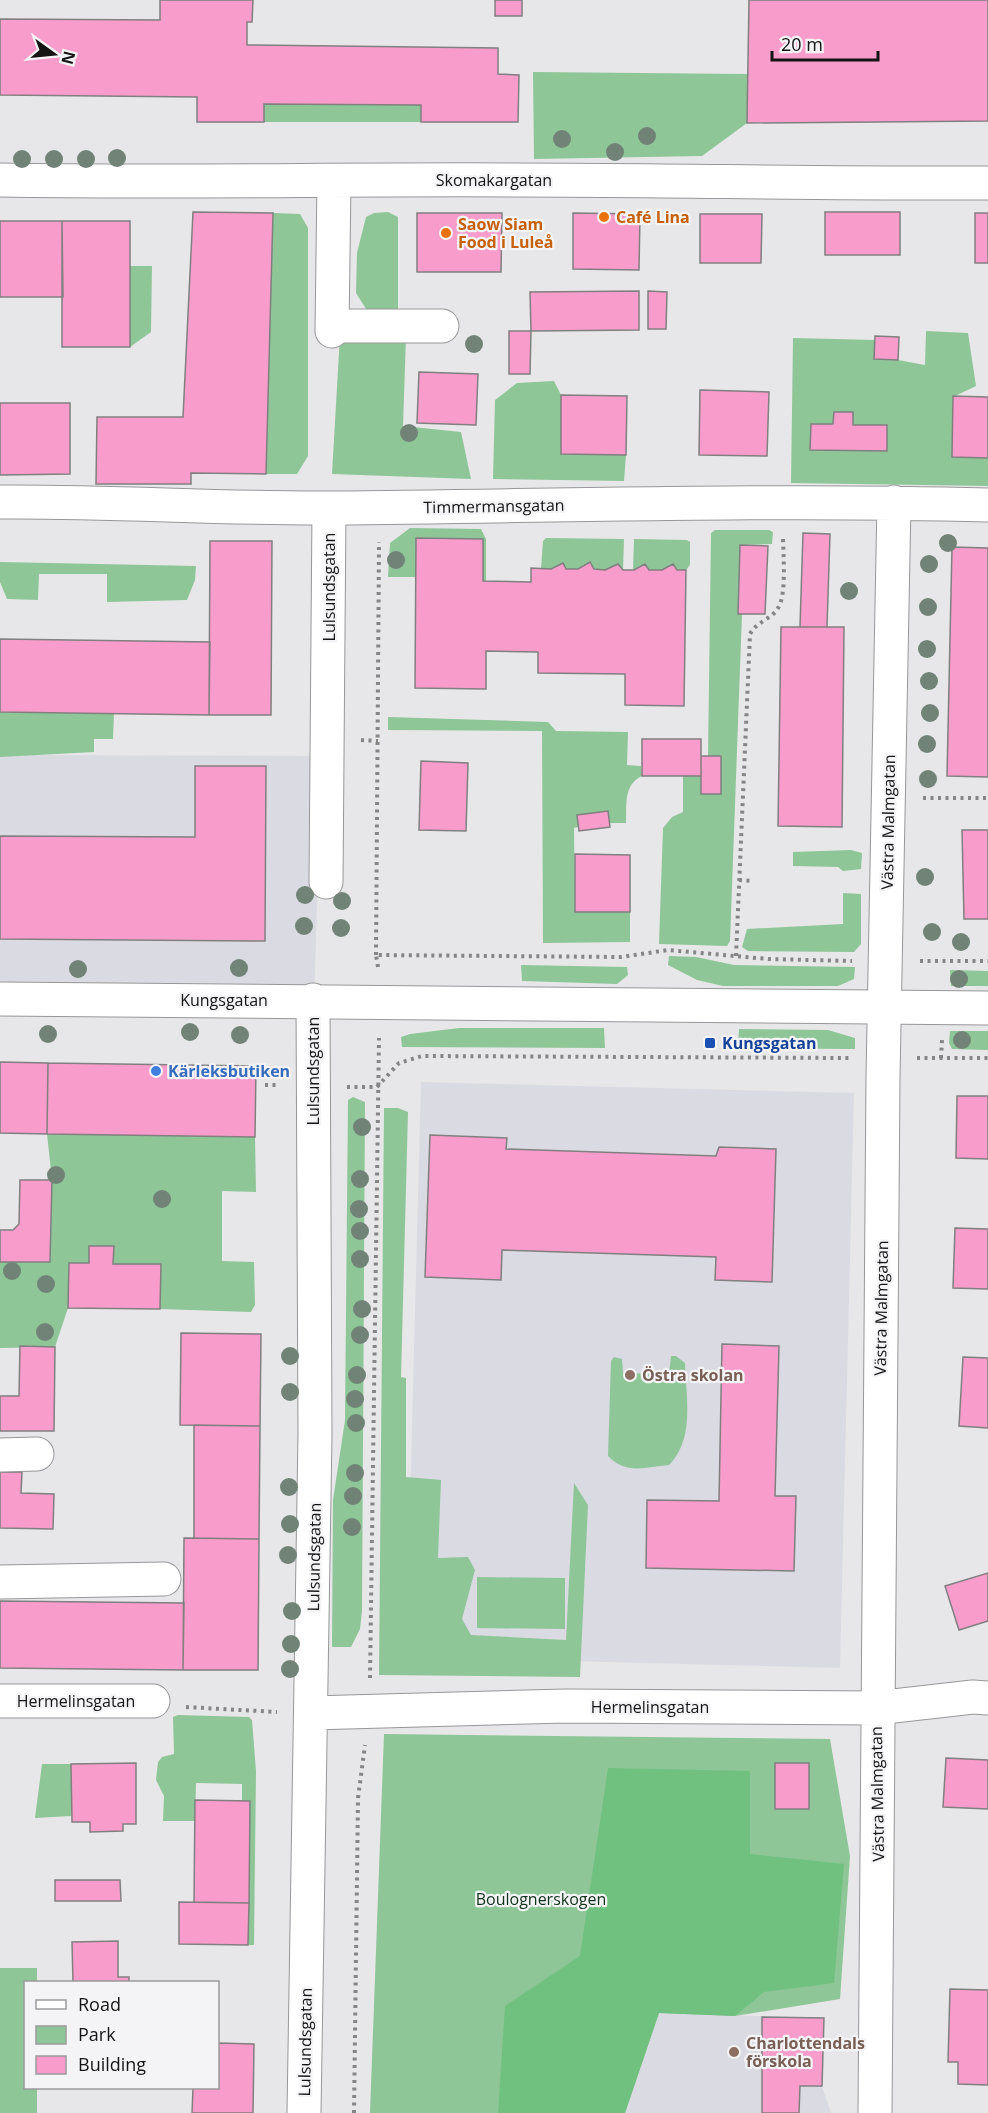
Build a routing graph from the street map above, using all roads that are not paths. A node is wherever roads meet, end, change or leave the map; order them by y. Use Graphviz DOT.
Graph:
graph roads {
  1 [pos="0,180"];
  2 [pos="334,182"];
  3 [pos="988,183"];
  4 [pos="442,326"];
  5 [pos="0,502"];
  6 [pos="894,502"];
  7 [pos="988,505"];
  8 [pos="329,508"];
  9 [pos="326,882"];
  10 [pos="0,999"];
  11 [pos="313,1000"];
  12 [pos="884,1006"];
  13 [pos="988,1008"];
  14 [pos="37,1454"];
  15 [pos="0,1455"];
  16 [pos="164,1578"];
  17 [pos="0,1582"];
  18 [pos="983,1695"];
  19 [pos="0,1701"];
  20 [pos="153,1701"];
  21 [pos="876,1708"];
  22 [pos="311,1713"];
  23 [pos="304,2113"];
  24 [pos="875,2113"];
  1 -- 2 [label="street, Skomakargatan"];
  2 -- 3 [label="street, Skomakargatan"];
  2 -- 4 [label="street"];
  5 -- 8 [label="street, Timmermansgatan"];
  6 -- 7 [label="street, Timmermansgatan"];
  6 -- 8 [label="street, Timmermansgatan"];
  6 -- 12 [label="street, Västra Malmgatan"];
  8 -- 9 [label="street, Lulsundsgatan"];
  10 -- 11 [label="street, Kungsgatan"];
  11 -- 12 [label="street, Kungsgatan"];
  11 -- 22 [label="street, Lulsundsgatan"];
  12 -- 13 [label="street, Kungsgatan"];
  12 -- 21 [label="street, Västra Malmgatan"];
  14 -- 15 [label="street"];
  16 -- 17 [label="street"];
  18 -- 21 [label="street, Hermelinsgatan"];
  19 -- 20 [label="street, Hermelinsgatan"];
  21 -- 22 [label="street, Hermelinsgatan"];
  21 -- 24 [label="street, Västra Malmgatan"];
  22 -- 23 [label="street, Lulsundsgatan"];
}
